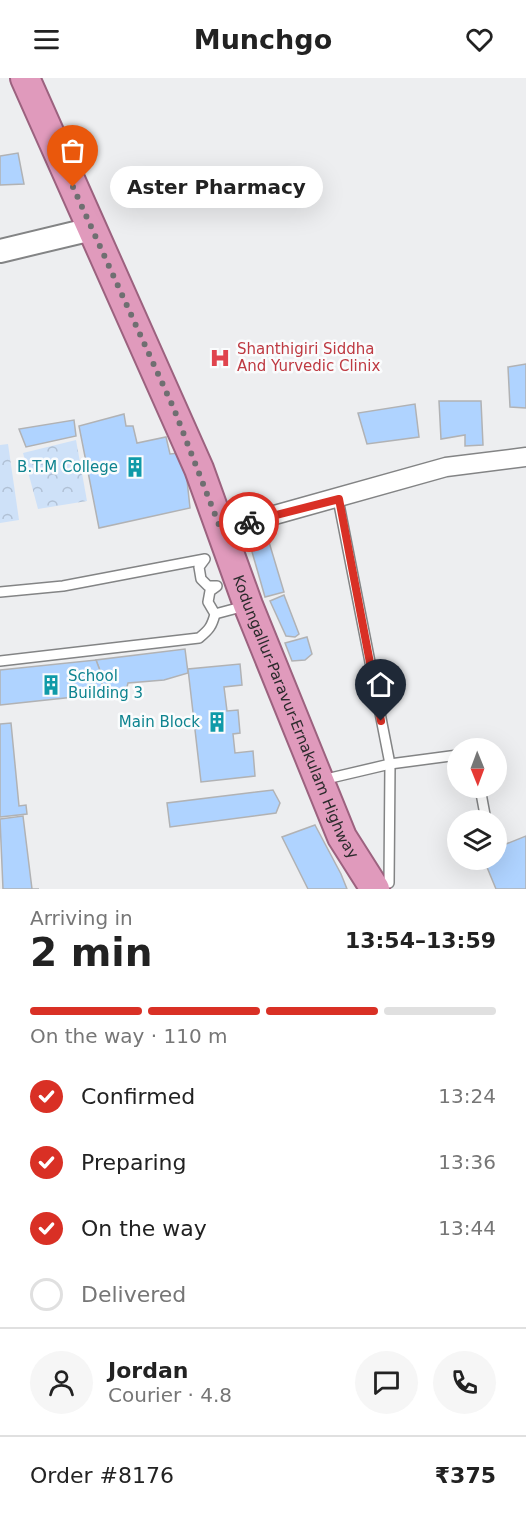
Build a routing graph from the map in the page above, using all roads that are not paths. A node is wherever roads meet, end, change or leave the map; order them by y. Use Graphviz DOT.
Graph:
graph roads {
  1 [pos="25,78"];
  2 [pos="93,229"];
  3 [pos="0,251"];
  4 [pos="526,457"];
  5 [pos="339,499"];
  6 [pos="218,547"];
  7 [pos="227,583"];
  8 [pos="0,592"];
  9 [pos="248,605"];
  10 [pos="216,614"];
  11 [pos="0,661"];
  12 [pos="447,756"];
  13 [pos="390,764"];
  14 [pos="319,780"];
  15 [pos="383,887"];
  1 -- 2 [label="highway, Kodungallur-Paravur-Ernakulam Highway"];
  2 -- 3 [label="street"];
  2 -- 6 [label="highway, Kodungallur-Paravur-Ernakulam Highway"];
  4 -- 5 [label="street"];
  5 -- 6 [label="street"];
  5 -- 13 [label="lane"];
  6 -- 7 [label="highway, Kodungallur-Paravur-Ernakulam Highway"];
  6 -- 8 [label="lane"];
  7 -- 9 [label="highway, Kodungallur-Paravur-Ernakulam Highway"];
  7 -- 10 [label="lane"];
  9 -- 10 [label="lane"];
  9 -- 14 [label="highway, Kodungallur-Paravur-Ernakulam Highway"];
  10 -- 11 [label="lane"];
  12 -- 13 [label="lane"];
  13 -- 14 [label="lane"];
  13 -- 15 [label="lane"];
  14 -- 15 [label="highway, Kodungallur-Paravur-Ernakulam Highway"];
}
